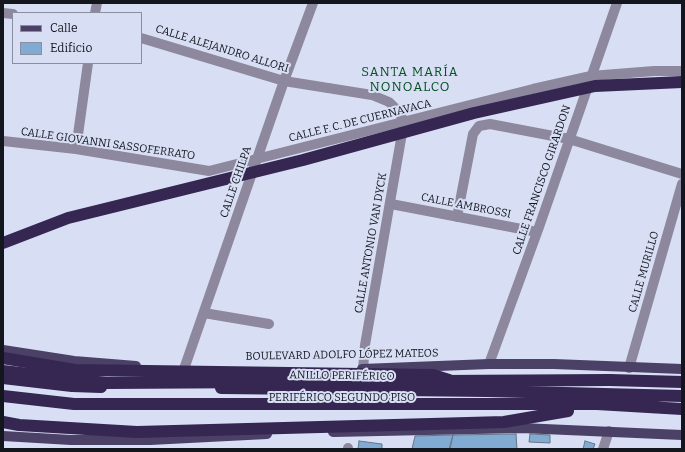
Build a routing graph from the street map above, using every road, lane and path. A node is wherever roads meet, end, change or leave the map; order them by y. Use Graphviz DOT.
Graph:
graph roads {
  1 [pos="313,3"];
  2 [pos="617,3"];
  3 [pos="142,38"];
  4 [pos="88,64"];
  5 [pos="682,71"];
  6 [pos="592,76"];
  7 [pos="284,81"];
  8 [pos="682,82"];
  9 [pos="404,122"];
  10 [pos="569,139"];
  11 [pos="3,141"];
  12 [pos="76,149"];
  13 [pos="256,160"];
  14 [pos="209,171"];
  15 [pos="682,174"];
  16 [pos="682,184"];
  17 [pos="391,204"];
  18 [pos="457,217"];
  19 [pos="537,232"];
  20 [pos="3,244"];
  21 [pos="204,314"];
  22 [pos="269,324"];
  23 [pos="3,350"];
  24 [pos="3,358"];
  25 [pos="489,364"];
  26 [pos="629,368"];
  27 [pos="184,369"];
  28 [pos="363,369"];
  29 [pos="682,369"];
  30 [pos="3,371"];
  31 [pos="3,378"];
  32 [pos="682,382"];
  33 [pos="487,391"];
  34 [pos="3,396"];
  35 [pos="682,396"];
  36 [pos="3,404"];
  37 [pos="682,409"];
  38 [pos="568,411"];
  39 [pos="682,415"];
  40 [pos="3,422"];
  41 [pos="609,431"];
  42 [pos="682,435"];
  43 [pos="3,436"];
  44 [pos="603,449"];
  1 -- 7 [label="street, CALLE CHILPA"];
  2 -- 6 [label="street, CALLE FRANCISCO GIRARDON"];
  3 -- 7 [label="street, CALLE ALEJANDRO ALLORI"];
  4 -- 12 [label="street"];
  5 -- 6 [label="street, CALLE F. C. DE CUERNAVACA"];
  6 -- 9 [label="street, CALLE F. C. DE CUERNAVACA"];
  6 -- 10 [label="street, CALLE FRANCISCO GIRARDON"];
  7 -- 9 [label="street, CALLE ALEJANDRO ALLORI"];
  7 -- 13 [label="street, CALLE CHILPA"];
  8 -- 20 [label="highway, bridge"];
  9 -- 13 [label="street, CALLE F. C. DE CUERNAVACA"];
  9 -- 17 [label="street, CALLE ANTONIO VAN DYCK"];
  10 -- 15 [label="street"];
  10 -- 18 [label="street"];
  10 -- 19 [label="street, CALLE FRANCISCO GIRARDON"];
  11 -- 12 [label="street, CALLE GIOVANNI SASSOFERRATO"];
  12 -- 14 [label="street, CALLE GIOVANNI SASSOFERRATO"];
  13 -- 14 [label="street, CALLE F. C. DE CUERNAVACA"];
  13 -- 21 [label="street, CALLE CHILPA"];
  16 -- 26 [label="street, CALLE MURILLO"];
  17 -- 18 [label="street, CALLE AMBROSSI"];
  17 -- 28 [label="street, CALLE ANTONIO VAN DYCK"];
  18 -- 19 [label="street, CALLE AMBROSSI"];
  19 -- 25 [label="street, CALLE FRANCISCO GIRARDON"];
  21 -- 22 [label="street"];
  21 -- 27 [label="street, CALLE CHILPA"];
  23 -- 27 [label="main road, BOULEVARD ADOLFO LÓPEZ MATEOS"];
  24 -- 33 [label="highway"];
  25 -- 26 [label="main road, BOULEVARD ADOLFO LÓPEZ MATEOS"];
  25 -- 28 [label="main road, BOULEVARD ADOLFO LÓPEZ MATEOS"];
  26 -- 29 [label="main road, BOULEVARD ADOLFO LÓPEZ MATEOS"];
  27 -- 28 [label="main road, BOULEVARD ADOLFO LÓPEZ MATEOS"];
  30 -- 32 [label="highway, PERIFÉRICO SEGUNDO PISO, bridge"];
  31 -- 33 [label="highway, ANILLO PERIFÉRICO"];
  33 -- 35 [label="highway, ANILLO PERIFÉRICO"];
  34 -- 37 [label="highway"];
  36 -- 38 [label="highway, PERIFÉRICO SEGUNDO PISO"];
  38 -- 39 [label="highway, PERIFÉRICO SEGUNDO PISO"];
  38 -- 40 [label="highway"];
  41 -- 42 [label="main road"];
  41 -- 43 [label="main road"];
  41 -- 44 [label="street"];
}
